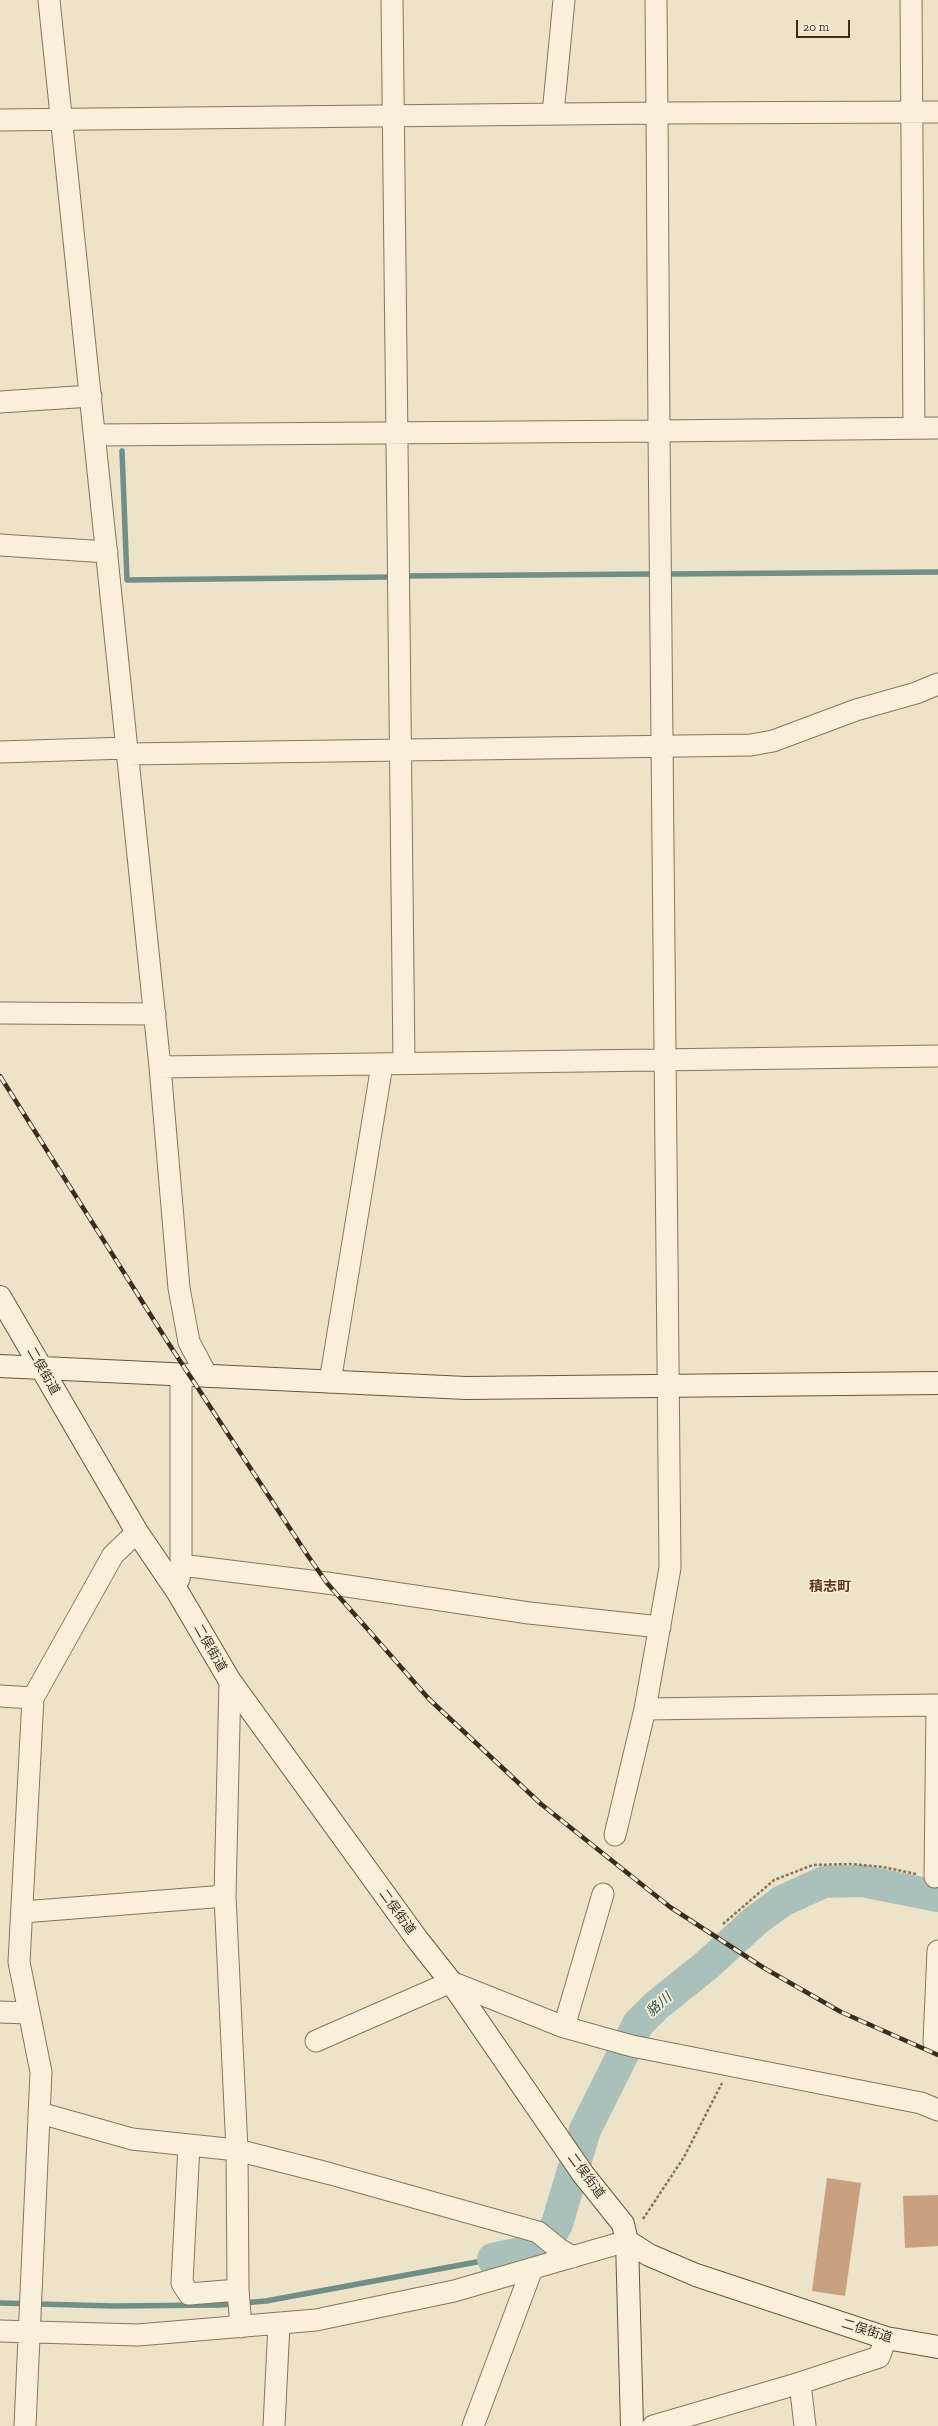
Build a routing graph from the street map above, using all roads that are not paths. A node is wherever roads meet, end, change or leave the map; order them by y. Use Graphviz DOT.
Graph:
graph roads {
  1 [pos="49,0"];
  2 [pos="392,0"];
  3 [pos="564,0"];
  4 [pos="656,0"];
  5 [pos="911,0"];
  6 [pos="912,112"];
  7 [pos="938,112"];
  8 [pos="657,113"];
  9 [pos="553,114"];
  10 [pos="394,118"];
  11 [pos="0,120"];
  12 [pos="73,120"];
  13 [pos="91,396"];
  14 [pos="0,402"];
  15 [pos="914,428"];
  16 [pos="938,428"];
  17 [pos="659,431"];
  18 [pos="397,432"];
  19 [pos="95,435"];
  20 [pos="0,545"];
  21 [pos="107,552"];
  22 [pos="938,684"];
  23 [pos="662,747"];
  24 [pos="400,750"];
  25 [pos="127,751"];
  26 [pos="0,752"];
  27 [pos="0,1013"];
  28 [pos="155,1014"];
  29 [pos="938,1056"];
  30 [pos="666,1060"];
  31 [pos="404,1063"];
  32 [pos="382,1065"];
  33 [pos="160,1066"];
  34 [pos="0,1297"];
  35 [pos="0,1366"];
  36 [pos="41,1368"];
  37 [pos="181,1375"];
  38 [pos="207,1376"];
  39 [pos="330,1382"];
  40 [pos="938,1383"];
  41 [pos="669,1384"];
  42 [pos="137,1532"];
  43 [pos="181,1565"];
  44 [pos="177,1591"];
  45 [pos="660,1627"];
  46 [pos="230,1681"];
  47 [pos="0,1696"];
  48 [pos="33,1698"];
  49 [pos="937,1706"];
  50 [pos="645,1709"];
  51 [pos="615,1835"];
  52 [pos="935,1877"];
  53 [pos="603,1894"];
  54 [pos="225,1896"];
  55 [pos="23,1912"];
  56 [pos="938,1951"];
  57 [pos="451,1982"];
  58 [pos="0,2012"];
  59 [pos="28,2013"];
  60 [pos="564,2028"];
  61 [pos="316,2041"];
  62 [pos="938,2044"];
  63 [pos="938,2110"];
  64 [pos="40,2113"];
  65 [pos="189,2145"];
  66 [pos="237,2150"];
  67 [pos="627,2241"];
  68 [pos="566,2253"];
  69 [pos="532,2269"];
  70 [pos="239,2306"];
  71 [pos="30,2324"];
  72 [pos="279,2324"];
  73 [pos="0,2331"];
  74 [pos="886,2338"];
  75 [pos="938,2347"];
  76 [pos="800,2383"];
  77 [pos="25,2426"];
  78 [pos="274,2426"];
  79 [pos="473,2426"];
  80 [pos="632,2426"];
  81 [pos="653,2426"];
  82 [pos="805,2426"];
  1 -- 12 [label="street"];
  2 -- 10 [label="street"];
  3 -- 9 [label="street"];
  4 -- 8 [label="street"];
  5 -- 6 [label="street"];
  6 -- 7 [label="street"];
  6 -- 8 [label="street"];
  6 -- 15 [label="street"];
  8 -- 9 [label="street"];
  8 -- 17 [label="street"];
  9 -- 10 [label="street"];
  10 -- 12 [label="street"];
  10 -- 18 [label="street"];
  11 -- 12 [label="street"];
  12 -- 13 [label="street"];
  13 -- 14 [label="street"];
  13 -- 19 [label="street"];
  15 -- 16 [label="street"];
  15 -- 17 [label="street"];
  17 -- 18 [label="street"];
  17 -- 23 [label="street"];
  18 -- 19 [label="street"];
  18 -- 24 [label="street"];
  19 -- 21 [label="street"];
  20 -- 21 [label="street"];
  21 -- 25 [label="street"];
  22 -- 23 [label="street"];
  23 -- 24 [label="street"];
  23 -- 30 [label="street"];
  24 -- 25 [label="street"];
  24 -- 31 [label="street"];
  25 -- 26 [label="street"];
  25 -- 28 [label="street"];
  27 -- 28 [label="street"];
  28 -- 33 [label="street"];
  29 -- 30 [label="street"];
  30 -- 31 [label="street"];
  30 -- 41 [label="street"];
  31 -- 32 [label="street"];
  32 -- 33 [label="street"];
  32 -- 39 [label="street"];
  33 -- 38 [label="street"];
  34 -- 36 [label="street, 二俣街道"];
  35 -- 36 [label="street"];
  36 -- 37 [label="street"];
  36 -- 42 [label="street, 二俣街道"];
  37 -- 38 [label="street"];
  37 -- 43 [label="street"];
  38 -- 39 [label="street"];
  39 -- 41 [label="street"];
  40 -- 41 [label="street"];
  41 -- 45 [label="street"];
  42 -- 44 [label="street, 二俣街道"];
  42 -- 48 [label="street"];
  43 -- 44 [label="street"];
  43 -- 45 [label="street"];
  44 -- 46 [label="street, 二俣街道"];
  45 -- 50 [label="street"];
  46 -- 54 [label="street"];
  46 -- 57 [label="street, 二俣街道"];
  47 -- 48 [label="street"];
  48 -- 55 [label="street"];
  49 -- 50 [label="street"];
  49 -- 52 [label="street"];
  50 -- 51 [label="street"];
  53 -- 60 [label="street"];
  54 -- 55 [label="street"];
  54 -- 66 [label="street"];
  55 -- 59 [label="street"];
  56 -- 62 [label="street"];
  57 -- 60 [label="street"];
  57 -- 61 [label="street"];
  57 -- 67 [label="street, 二俣街道"];
  58 -- 59 [label="street"];
  59 -- 64 [label="street"];
  60 -- 63 [label="street"];
  64 -- 65 [label="street"];
  64 -- 71 [label="street"];
  65 -- 66 [label="street"];
  65 -- 70 [label="street"];
  66 -- 68 [label="street"];
  66 -- 70 [label="street"];
  67 -- 68 [label="street"];
  67 -- 74 [label="street, 二俣街道"];
  67 -- 80 [label="street"];
  68 -- 69 [label="street"];
  69 -- 72 [label="street"];
  69 -- 79 [label="street"];
  70 -- 71 [label="street"];
  70 -- 72 [label="street"];
  71 -- 73 [label="street"];
  71 -- 77 [label="street"];
  72 -- 78 [label="street"];
  74 -- 75 [label="street, 二俣街道"];
  74 -- 76 [label="street"];
  76 -- 81 [label="street"];
  76 -- 82 [label="street"];
}
